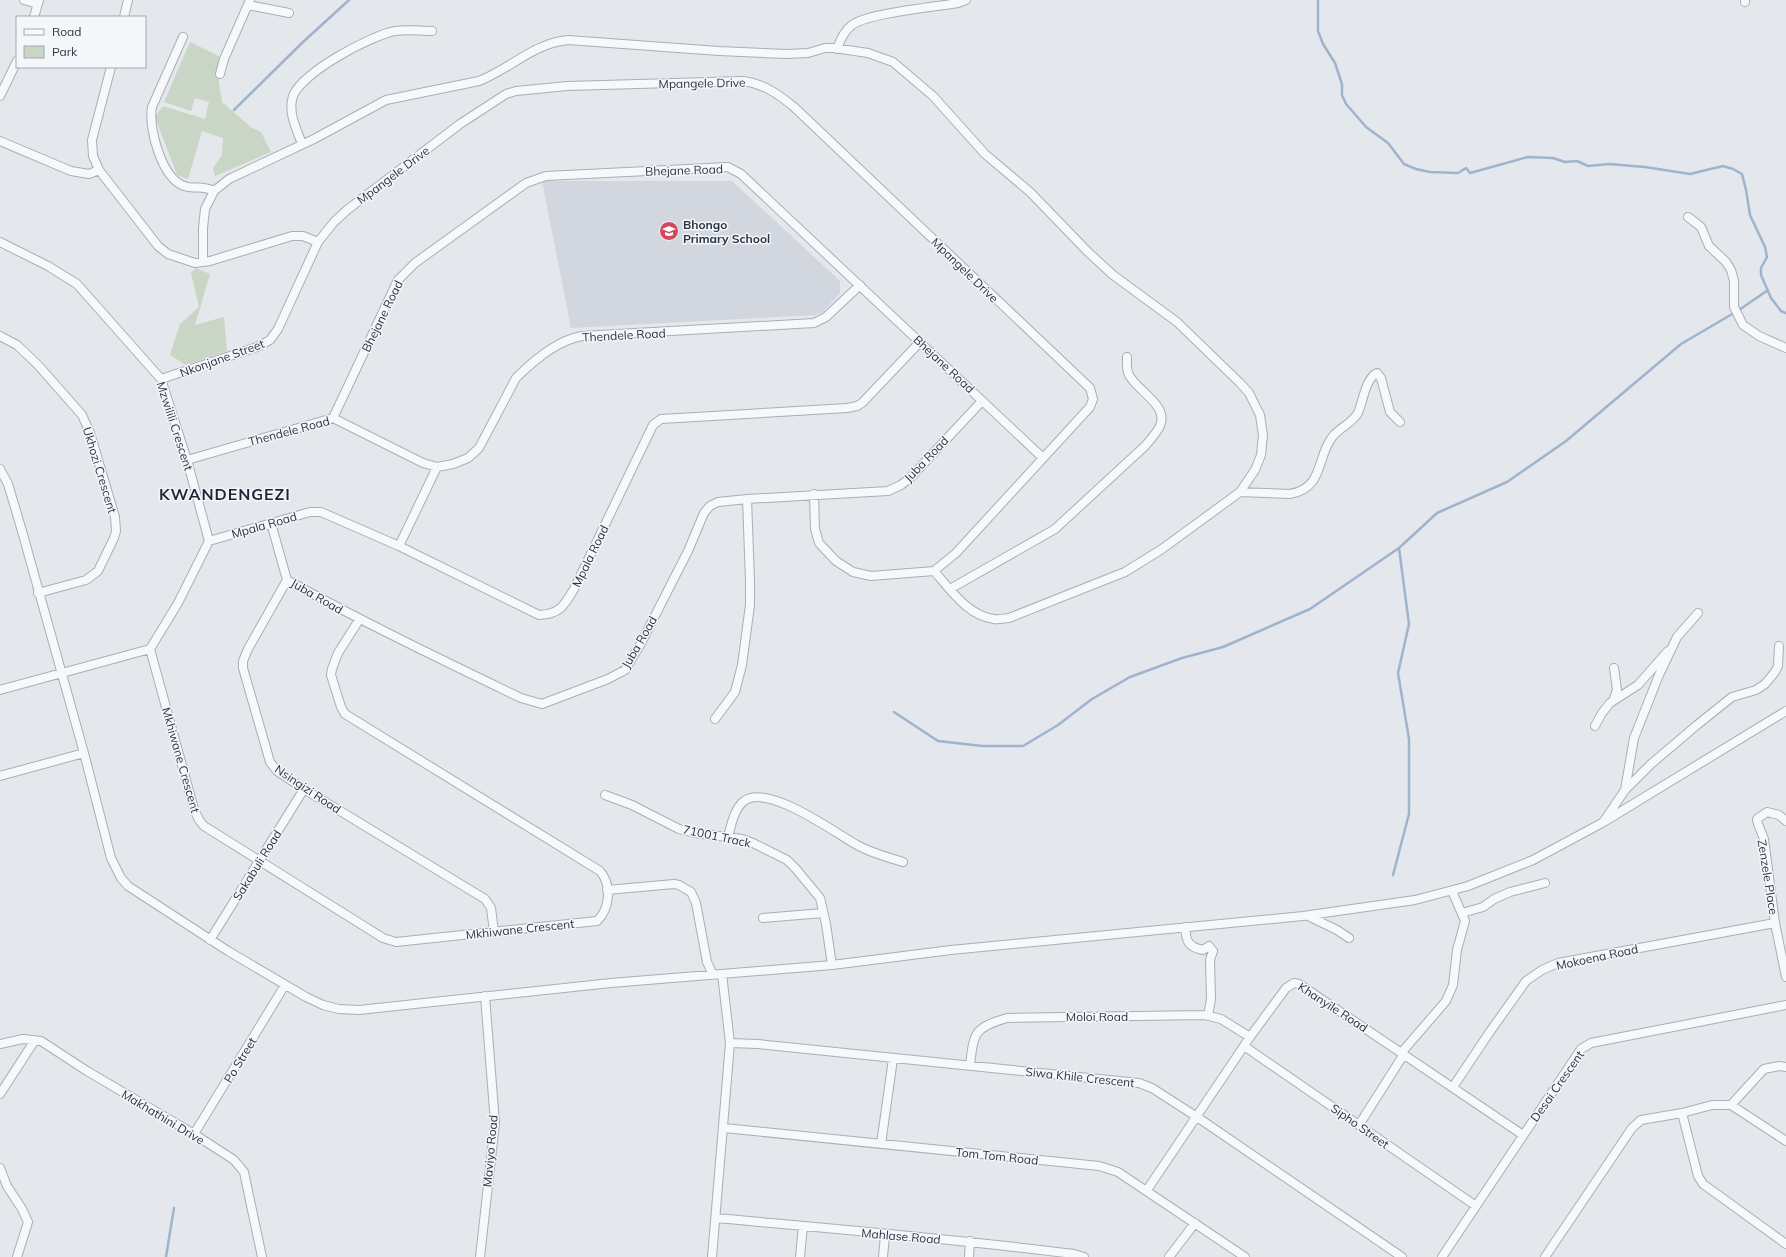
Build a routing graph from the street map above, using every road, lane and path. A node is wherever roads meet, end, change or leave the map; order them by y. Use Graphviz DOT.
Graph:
graph roads {
  1 [pos="24,0"];
  2 [pos="128,0"];
  3 [pos="966,0"];
  4 [pos="38,2"];
  5 [pos="249,3"];
  6 [pos="289,13"];
  7 [pos="34,16"];
  8 [pos="124,16"];
  9 [pos="432,31"];
  10 [pos="183,37"];
  11 [pos="837,48"];
  12 [pos="16,63"];
  13 [pos="111,68"];
  14 [pos="220,74"];
  15 [pos="0,96"];
  16 [pos="0,141"];
  17 [pos="302,144"];
  18 [pos="99,170"];
  19 [pos="214,191"];
  20 [pos="1688,217"];
  21 [pos="0,242"];
  22 [pos="318,242"];
  23 [pos="203,262"];
  24 [pos="860,286"];
  25 [pos="0,336"];
  26 [pos="920,342"];
  27 [pos="1786,348"];
  28 [pos="1127,357"];
  29 [pos="161,379"];
  30 [pos="982,400"];
  31 [pos="333,418"];
  32 [pos="1400,422"];
  33 [pos="1043,458"];
  34 [pos="187,460"];
  35 [pos="437,467"];
  36 [pos="0,469"];
  37 [pos="1240,492"];
  38 [pos="814,494"];
  39 [pos="747,499"];
  40 [pos="271,523"];
  41 [pos="209,541"];
  42 [pos="399,546"];
  43 [pos="934,571"];
  44 [pos="287,580"];
  45 [pos="950,589"];
  46 [pos="38,593"];
  47 [pos="1698,613"];
  48 [pos="359,620"];
  49 [pos="1779,646"];
  50 [pos="1671,647"];
  51 [pos="150,649"];
  52 [pos="1614,668"];
  53 [pos="61,674"];
  54 [pos="0,690"];
  55 [pos="1613,702"];
  56 [pos="1786,711"];
  57 [pos="715,719"];
  58 [pos="1595,726"];
  59 [pos="84,753"];
  60 [pos="0,776"];
  61 [pos="304,789"];
  62 [pos="1625,790"];
  63 [pos="605,795"];
  64 [pos="1786,821"];
  65 [pos="1602,823"];
  66 [pos="728,837"];
  67 [pos="260,860"];
  68 [pos="903,862"];
  69 [pos="1545,883"];
  70 [pos="607,890"];
  71 [pos="1452,891"];
  72 [pos="823,913"];
  73 [pos="1462,913"];
  74 [pos="1307,915"];
  75 [pos="763,918"];
  76 [pos="1775,923"];
  77 [pos="1185,927"];
  78 [pos="494,932"];
  79 [pos="1349,938"];
  80 [pos="210,940"];
  81 [pos="832,965"];
  82 [pos="722,974"];
  83 [pos="713,975"];
  84 [pos="1786,977"];
  85 [pos="285,985"];
  86 [pos="485,996"];
  87 [pos="1786,1005"];
  88 [pos="1208,1016"];
  89 [pos="1250,1037"];
  90 [pos="35,1040"];
  91 [pos="730,1043"];
  92 [pos="0,1044"];
  93 [pos="1244,1046"];
  94 [pos="1403,1053"];
  95 [pos="894,1059"];
  96 [pos="970,1065"];
  97 [pos="1786,1067"];
  98 [pos="1453,1087"];
  99 [pos="0,1094"];
  100 [pos="1731,1105"];
  101 [pos="1682,1113"];
  102 [pos="1196,1117"];
  103 [pos="1359,1125"];
  104 [pos="724,1128"];
  105 [pos="194,1134"];
  106 [pos="1523,1135"];
  107 [pos="1786,1141"];
  108 [pos="881,1144"];
  109 [pos="0,1168"];
  110 [pos="1146,1190"];
  111 [pos="1476,1206"];
  112 [pos="716,1218"];
  113 [pos="1195,1223"];
  114 [pos="803,1226"];
  115 [pos="885,1235"];
  116 [pos="970,1241"];
  117 [pos="1786,1244"];
  118 [pos="17,1257"];
  119 [pos="262,1257"];
  120 [pos="480,1257"];
  121 [pos="712,1257"];
  122 [pos="800,1257"];
  123 [pos="883,1257"];
  124 [pos="969,1257"];
  125 [pos="1084,1257"];
  126 [pos="1169,1257"];
  127 [pos="1244,1257"];
  128 [pos="1402,1257"];
  129 [pos="1442,1257"];
  130 [pos="1545,1257"];
  1 -- 4 [label="street"];
  2 -- 8 [label="street"];
  3 -- 11 [label="street"];
  4 -- 7 [label="street"];
  5 -- 6 [label="street"];
  5 -- 14 [label="street"];
  9 -- 17 [label="street"];
  10 -- 19 [label="street"];
  11 -- 17 [label="street"];
  11 -- 37 [label="street"];
  12 -- 15 [label="street"];
  13 -- 18 [label="street"];
  16 -- 18 [label="street"];
  17 -- 19 [label="street"];
  18 -- 23 [label="street"];
  19 -- 23 [label="street"];
  20 -- 27 [label="street"];
  21 -- 29 [label="street, Mzwilili Crescent"];
  22 -- 23 [label="street"];
  22 -- 29 [label="street, Nkonjane Street"];
  22 -- 33 [label="street, Mpangele Drive"];
  24 -- 26 [label="street, Bhejane Road"];
  24 -- 31 [label="street, Bhejane Road"];
  24 -- 35 [label="street, Thendele Road"];
  25 -- 46 [label="street, Ukhozi Crescent"];
  26 -- 30 [label="street, Bhejane Road"];
  26 -- 42 [label="street, Mpala Road"];
  28 -- 45 [label="street"];
  29 -- 34 [label="street, Mzwilili Crescent"];
  30 -- 33 [label="street, Bhejane Road"];
  30 -- 38 [label="street, Juba Road"];
  31 -- 34 [label="street, Thendele Road"];
  31 -- 35 [label="street, Thendele Road"];
  32 -- 37 [label="street"];
  33 -- 43 [label="street, Mpangele Drive"];
  34 -- 41 [label="street, Mzwilili Crescent"];
  35 -- 42 [label="street"];
  36 -- 46 [label="street"];
  37 -- 45 [label="street"];
  38 -- 39 [label="street, Juba Road"];
  38 -- 43 [label="street"];
  39 -- 48 [label="street, Juba Road"];
  39 -- 57 [label="street"];
  40 -- 41 [label="street, Mpala Road"];
  40 -- 42 [label="street, Mpala Road"];
  40 -- 44 [label="street, Juba Road"];
  41 -- 51 [label="street"];
  43 -- 45 [label="street"];
  44 -- 48 [label="street, Juba Road"];
  44 -- 61 [label="street, Nsingizi Road"];
  46 -- 53 [label="street"];
  47 -- 50 [label="street"];
  48 -- 70 [label="street, Mkhiwane Crescent"];
  49 -- 62 [label="street"];
  50 -- 55 [label="street"];
  50 -- 62 [label="street"];
  51 -- 53 [label="street"];
  51 -- 67 [label="street, Mkhiwane Crescent"];
  52 -- 55 [label="street"];
  53 -- 54 [label="street"];
  53 -- 59 [label="street"];
  55 -- 58 [label="street"];
  56 -- 65 [label="street"];
  59 -- 60 [label="street"];
  59 -- 80 [label="street"];
  61 -- 67 [label="street, Sakabuli Road"];
  61 -- 78 [label="street, Nsingizi Road"];
  62 -- 65 [label="street"];
  63 -- 66 [label="street, 71001 Track"];
  64 -- 76 [label="street, Zenzele Place"];
  65 -- 71 [label="street"];
  66 -- 68 [label="street"];
  66 -- 72 [label="street, 71001 Track"];
  67 -- 78 [label="street, Mkhiwane Crescent"];
  67 -- 80 [label="street, Sakabuli Road"];
  69 -- 73 [label="street"];
  70 -- 78 [label="street, Mkhiwane Crescent"];
  70 -- 83 [label="street"];
  71 -- 73 [label="street"];
  71 -- 74 [label="street"];
  72 -- 75 [label="street"];
  72 -- 81 [label="street, 71001 Track"];
  73 -- 94 [label="street"];
  74 -- 77 [label="street"];
  74 -- 79 [label="street"];
  76 -- 84 [label="street, Zenzele Place"];
  76 -- 98 [label="street, Mokoena Road"];
  77 -- 81 [label="street"];
  77 -- 88 [label="street"];
  80 -- 85 [label="street"];
  81 -- 82 [label="street"];
  82 -- 83 [label="street"];
  82 -- 91 [label="street"];
  83 -- 86 [label="street"];
  85 -- 86 [label="street"];
  85 -- 105 [label="street, Po Street"];
  86 -- 120 [label="street, Maviyo Road"];
  87 -- 106 [label="street, Desai Crescent"];
  88 -- 89 [label="street, Moloi Road"];
  88 -- 96 [label="street, Moloi Road"];
  89 -- 93 [label="street, Khanyile Road"];
  89 -- 94 [label="street, Khanyile Road"];
  90 -- 92 [label="street, Makhathini Drive"];
  90 -- 99 [label="street"];
  90 -- 105 [label="street, Makhathini Drive"];
  91 -- 95 [label="street, Siwa Khile Crescent"];
  91 -- 104 [label="street"];
  93 -- 102 [label="street, Khanyile Road"];
  93 -- 103 [label="street, Sipho Street"];
  94 -- 98 [label="street, Khanyile Road"];
  94 -- 103 [label="street"];
  95 -- 96 [label="street, Siwa Khile Crescent"];
  95 -- 108 [label="street"];
  96 -- 102 [label="street, Siwa Khile Crescent"];
  97 -- 100 [label="street"];
  98 -- 106 [label="street, Khanyile Road"];
  100 -- 101 [label="street"];
  100 -- 107 [label="street"];
  101 -- 117 [label="street"];
  101 -- 130 [label="street"];
  102 -- 110 [label="street, Khanyile Road"];
  102 -- 128 [label="street, Siwa Khile Crescent"];
  103 -- 111 [label="street, Sipho Street"];
  104 -- 108 [label="street, Tom Tom Road"];
  104 -- 112 [label="street"];
  105 -- 119 [label="street, Makhathini Drive"];
  106 -- 111 [label="street, Desai Crescent"];
  108 -- 110 [label="street, Tom Tom Road"];
  109 -- 118 [label="street"];
  110 -- 113 [label="street, Tom Tom Road"];
  111 -- 129 [label="street, Desai Crescent"];
  112 -- 114 [label="street, Mahlase Road"];
  112 -- 121 [label="street"];
  113 -- 126 [label="street"];
  113 -- 127 [label="street, Tom Tom Road"];
  114 -- 115 [label="street, Mahlase Road"];
  114 -- 122 [label="street"];
  115 -- 116 [label="street, Mahlase Road"];
  115 -- 123 [label="street"];
  116 -- 124 [label="street"];
  116 -- 125 [label="street, Mahlase Road"];
}
